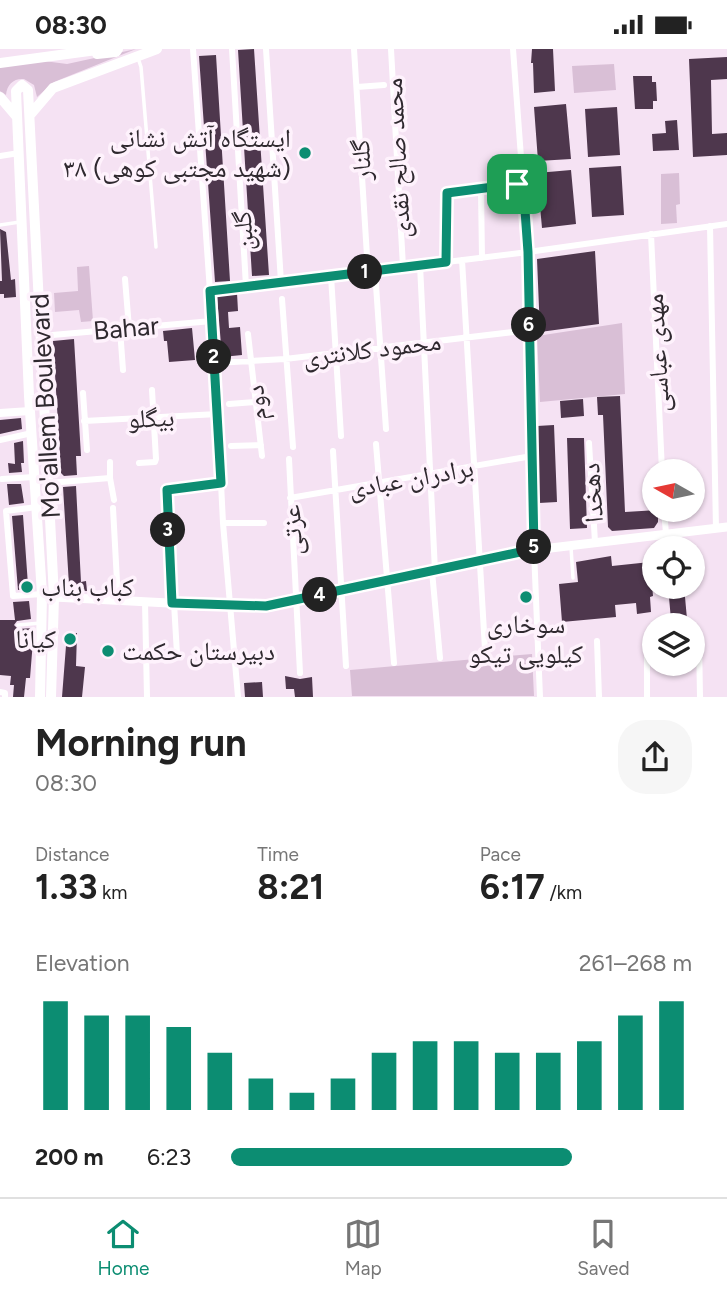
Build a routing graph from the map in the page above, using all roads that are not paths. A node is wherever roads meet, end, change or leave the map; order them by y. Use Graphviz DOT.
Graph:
graph roads {
  1 [pos="104,49"];
  2 [pos="118,49"];
  3 [pos="157,49"];
  4 [pos="192,49"];
  5 [pos="232,49"];
  6 [pos="266,49"];
  7 [pos="355,49"];
  8 [pos="391,49"];
  9 [pos="513,49"];
  10 [pos="78,53"];
  11 [pos="138,56"];
  12 [pos="0,63"];
  13 [pos="384,85"];
  14 [pos="357,87"];
  15 [pos="2,101"];
  16 [pos="30,115"];
  17 [pos="17,117"];
  18 [pos="19,153"];
  19 [pos="0,156"];
  20 [pos="523,183"];
  21 [pos="481,189"];
  22 [pos="23,222"];
  23 [pos="727,223"];
  24 [pos="0,225"];
  25 [pos="710,226"];
  26 [pos="651,235"];
  27 [pos="156,247"];
  28 [pos="528,252"];
  29 [pos="482,258"];
  30 [pos="462,260"];
  31 [pos="446,262"];
  32 [pos="420,265"];
  33 [pos="403,267"];
  34 [pos="371,271"];
  35 [pos="331,276"];
  36 [pos="125,279"];
  37 [pos="281,282"];
  38 [pos="246,286"];
  39 [pos="210,291"];
  40 [pos="282,299"];
  41 [pos="212,321"];
  42 [pos="129,328"];
  43 [pos="120,329"];
  44 [pos="530,330"];
  45 [pos="248,334"];
  46 [pos="41,336"];
  47 [pos="466,338"];
  48 [pos="424,343"];
  49 [pos="379,348"];
  50 [pos="337,353"];
  51 [pos="285,359"];
  52 [pos="252,362"];
  53 [pos="215,363"];
  54 [pos="123,370"];
  55 [pos="152,390"];
  56 [pos="83,393"];
  57 [pos="255,402"];
  58 [pos="229,404"];
  59 [pos="30,411"];
  60 [pos="0,413"];
  61 [pos="218,414"];
  62 [pos="153,418"];
  63 [pos="84,421"];
  64 [pos="386,429"];
  65 [pos="32,433"];
  66 [pos="341,436"];
  67 [pos="0,440"];
  68 [pos="589,443"];
  69 [pos="376,444"];
  70 [pos="261,445"];
  71 [pos="231,446"];
  72 [pos="293,447"];
  73 [pos="87,450"];
  74 [pos="333,451"];
  75 [pos="262,456"];
  76 [pos="532,456"];
  77 [pos="289,459"];
  78 [pos="661,459"];
  79 [pos="110,462"];
  80 [pos="139,463"];
  81 [pos="474,467"];
  82 [pos="430,474"];
  83 [pos="34,477"];
  84 [pos="110,478"];
  85 [pos="2,479"];
  86 [pos="48,482"];
  87 [pos="221,483"];
  88 [pos="380,483"];
  89 [pos="336,491"];
  90 [pos="290,498"];
  91 [pos="114,500"];
  92 [pos="37,507"];
  93 [pos="113,508"];
  94 [pos="665,522"];
  95 [pos="223,523"];
  96 [pos="264,523"];
  97 [pos="727,527"];
  98 [pos="716,529"];
  99 [pos="666,534"];
  100 [pos="595,542"];
  101 [pos="571,545"];
  102 [pos="534,549"];
  103 [pos="479,561"];
  104 [pos="433,571"];
  105 [pos="573,578"];
  106 [pos="389,580"];
  107 [pos="343,590"];
  108 [pos="42,594"];
  109 [pos="54,597"];
  110 [pos="118,600"];
  111 [pos="295,601"];
  112 [pos="145,602"];
  113 [pos="173,603"];
  114 [pos="231,606"];
  115 [pos="43,623"];
  116 [pos="18,625"];
  117 [pos="597,641"];
  118 [pos="485,649"];
  119 [pos="177,655"];
  120 [pos="440,658"];
  121 [pos="394,663"];
  122 [pos="346,666"];
  123 [pos="300,673"];
  124 [pos="648,676"];
  125 [pos="700,676"];
  126 [pos="0,692"];
  127 [pos="5,697"];
  128 [pos="40,697"];
  129 [pos="51,697"];
  130 [pos="147,697"];
  131 [pos="238,697"];
  132 [pos="540,697"];
  133 [pos="599,697"];
  134 [pos="648,697"];
  135 [pos="700,697"];
  1 -- 10 [label="highway"];
  2 -- 10 [label="highway"];
  3 -- 11 [label="main road"];
  4 -- 39 [label="street"];
  5 -- 38 [label="street, گلبن"];
  6 -- 37 [label="street"];
  7 -- 14 [label="street, گلنار"];
  8 -- 33 [label="street, محمد صالح نقدی"];
  9 -- 20 [label="street"];
  10 -- 12 [label="highway"];
  11 -- 16 [label="main road"];
  11 -- 27 [label="lane"];
  13 -- 14 [label="street"];
  14 -- 34 [label="street, گلنار"];
  15 -- 17 [label="main road"];
  16 -- 17 [label="main road, Mo'allem Boulevard"];
  16 -- 46 [label="main road, Mo'allem Boulevard"];
  17 -- 18 [label="main road, Mo'allem Boulevard"];
  18 -- 19 [label="street"];
  18 -- 22 [label="main road, Mo'allem Boulevard"];
  20 -- 21 [label="street"];
  20 -- 28 [label="street"];
  21 -- 29 [label="street"];
  21 -- 31 [label="street"];
  22 -- 24 [label="lane"];
  22 -- 59 [label="main road, Mo'allem Boulevard"];
  23 -- 25 [label="street"];
  25 -- 26 [label="street"];
  25 -- 98 [label="street"];
  26 -- 28 [label="street"];
  26 -- 78 [label="street, مهدی عباسی"];
  28 -- 29 [label="street"];
  28 -- 44 [label="street"];
  29 -- 30 [label="street"];
  30 -- 31 [label="street"];
  30 -- 47 [label="street"];
  31 -- 32 [label="street"];
  32 -- 33 [label="street"];
  32 -- 48 [label="street"];
  33 -- 34 [label="street"];
  34 -- 35 [label="street"];
  34 -- 49 [label="street, گلنار"];
  35 -- 37 [label="street"];
  35 -- 50 [label="street"];
  36 -- 42 [label="street"];
  37 -- 38 [label="street"];
  38 -- 39 [label="street"];
  39 -- 41 [label="street"];
  40 -- 51 [label="street"];
  41 -- 42 [label="street, Bahar"];
  41 -- 53 [label="street"];
  42 -- 43 [label="street, Bahar"];
  43 -- 46 [label="street, Bahar"];
  43 -- 54 [label="street"];
  44 -- 47 [label="street, محمود کلانتری"];
  44 -- 76 [label="street"];
  45 -- 52 [label="street, دوم"];
  46 -- 86 [label="main road, Mo'allem Boulevard"];
  47 -- 48 [label="street, محمود کلانتری"];
  47 -- 81 [label="street"];
  48 -- 49 [label="street, محمود کلانتری"];
  48 -- 82 [label="street"];
  49 -- 50 [label="street, محمود کلانتری"];
  49 -- 64 [label="street, گلنار"];
  50 -- 51 [label="street, محمود کلانتری"];
  50 -- 66 [label="street"];
  51 -- 52 [label="street, محمود کلانتری"];
  51 -- 72 [label="street"];
  52 -- 53 [label="street, محمود کلانتری"];
  52 -- 57 [label="street, دوم"];
  53 -- 61 [label="street"];
  55 -- 62 [label="street"];
  56 -- 63 [label="street"];
  57 -- 58 [label="street"];
  57 -- 70 [label="street, دوم"];
  59 -- 60 [label="street"];
  59 -- 65 [label="main road, Mo'allem Boulevard"];
  61 -- 62 [label="street, بیگلو"];
  61 -- 87 [label="street"];
  62 -- 63 [label="street, بیگلو"];
  62 -- 80 [label="street"];
  63 -- 73 [label="street"];
  65 -- 67 [label="street"];
  65 -- 83 [label="main road, Mo'allem Boulevard"];
  68 -- 100 [label="street, دهخدا"];
  69 -- 88 [label="street"];
  70 -- 71 [label="street, دوم"];
  70 -- 75 [label="street, دوم"];
  74 -- 89 [label="street"];
  76 -- 81 [label="street, برادران عبادی"];
  76 -- 102 [label="street"];
  77 -- 90 [label="street, عزتی"];
  79 -- 84 [label="street"];
  81 -- 82 [label="street, برادران عبادی"];
  81 -- 103 [label="street"];
  82 -- 88 [label="street, برادران عبادی"];
  82 -- 104 [label="street"];
  83 -- 85 [label="street"];
  83 -- 92 [label="main road, Mo'allem Boulevard"];
  84 -- 86 [label="street"];
  84 -- 91 [label="street"];
  86 -- 109 [label="main road, Mo'allem Boulevard"];
  87 -- 95 [label="street"];
  87 -- 113 [label="street"];
  88 -- 89 [label="street, برادران عبادی"];
  88 -- 106 [label="street"];
  89 -- 90 [label="street, برادران عبادی"];
  89 -- 107 [label="street"];
  90 -- 111 [label="street, عزتی"];
  92 -- 108 [label="main road, Mo'allem Boulevard"];
  92 -- 108 [label="street"];
  93 -- 110 [label="street"];
  94 -- 99 [label="street"];
  95 -- 96 [label="street"];
  95 -- 114 [label="street"];
  97 -- 98 [label="main road"];
  98 -- 99 [label="main road"];
  99 -- 100 [label="main road"];
  100 -- 101 [label="main road"];
  101 -- 102 [label="main road"];
  101 -- 105 [label="lane"];
  102 -- 103 [label="main road"];
  102 -- 132 [label="street"];
  103 -- 104 [label="main road"];
  103 -- 118 [label="street"];
  104 -- 106 [label="main road"];
  104 -- 120 [label="street"];
  106 -- 107 [label="main road"];
  106 -- 121 [label="street"];
  107 -- 111 [label="main road"];
  107 -- 122 [label="street"];
  108 -- 115 [label="main road, Mo'allem Boulevard"];
  109 -- 110 [label="main road"];
  109 -- 129 [label="main road, Mo'allem Boulevard"];
  110 -- 112 [label="main road"];
  111 -- 114 [label="main road"];
  111 -- 123 [label="street, عزتی"];
  112 -- 113 [label="main road"];
  112 -- 130 [label="street"];
  113 -- 114 [label="main road"];
  113 -- 119 [label="street"];
  114 -- 131 [label="street"];
  115 -- 116 [label="lane"];
  115 -- 128 [label="main road, Mo'allem Boulevard"];
  117 -- 133 [label="street"];
  124 -- 134 [label="street"];
  125 -- 135 [label="street"];
  126 -- 127 [label="street"];
}
